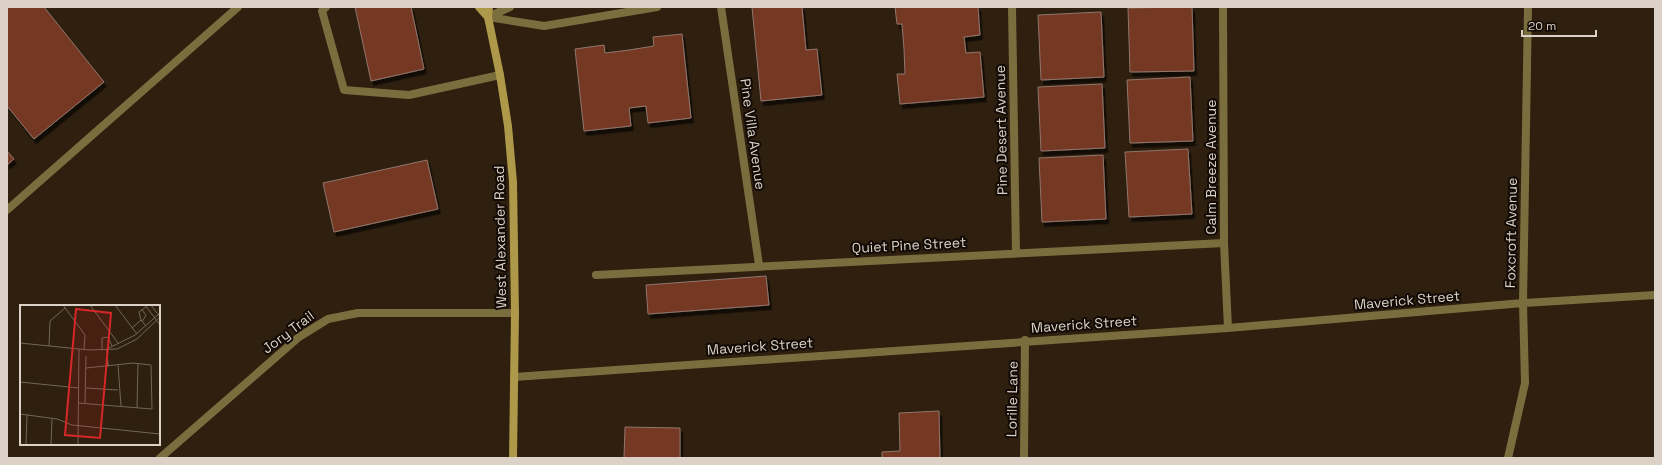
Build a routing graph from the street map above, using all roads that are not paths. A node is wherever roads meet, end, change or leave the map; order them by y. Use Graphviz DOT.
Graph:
graph roads {
  1 [pos="238,7"];
  2 [pos="326,7"];
  3 [pos="479,7"];
  4 [pos="489,7"];
  5 [pos="510,7"];
  6 [pos="657,7"];
  7 [pos="721,7"];
  8 [pos="1012,7"];
  9 [pos="1223,7"];
  10 [pos="1528,7"];
  11 [pos="643,8"];
  12 [pos="488,17"];
  13 [pos="500,74"];
  14 [pos="7,210"];
  15 [pos="1224,244"];
  16 [pos="1016,253"];
  17 [pos="759,266"];
  18 [pos="596,275"];
  19 [pos="1655,295"];
  20 [pos="1523,303"];
  21 [pos="515,313"];
  22 [pos="1228,328"];
  23 [pos="1026,340"];
  24 [pos="514,377"];
  25 [pos="160,458"];
  26 [pos="513,458"];
  27 [pos="1024,458"];
  28 [pos="1508,458"];
  1 -- 14 [label="street"];
  2 -- 13 [label="street"];
  3 -- 12 [label="main road"];
  4 -- 12 [label="main road, West Alexander Road"];
  5 -- 12 [label="street"];
  6 -- 11 [label="street"];
  7 -- 17 [label="street, Pine Villa Avenue"];
  8 -- 16 [label="street, Pine Desert Avenue"];
  9 -- 15 [label="street, Calm Breeze Avenue"];
  10 -- 20 [label="street, Foxcroft Avenue"];
  11 -- 12 [label="street"];
  12 -- 13 [label="main road, West Alexander Road"];
  13 -- 21 [label="main road, West Alexander Road"];
  15 -- 16 [label="street, Quiet Pine Street"];
  15 -- 22 [label="street, Calm Breeze Avenue"];
  16 -- 17 [label="street, Quiet Pine Street"];
  17 -- 18 [label="street, Quiet Pine Street"];
  19 -- 20 [label="street, Maverick Street"];
  20 -- 22 [label="street, Maverick Street"];
  20 -- 28 [label="street, Foxcroft Avenue"];
  21 -- 24 [label="main road, West Alexander Road"];
  21 -- 25 [label="street, Jory Trail"];
  22 -- 23 [label="street, Maverick Street"];
  23 -- 24 [label="street, Maverick Street"];
  23 -- 27 [label="street, Lorille Lane"];
  24 -- 26 [label="main road, West Alexander Road"];
}
